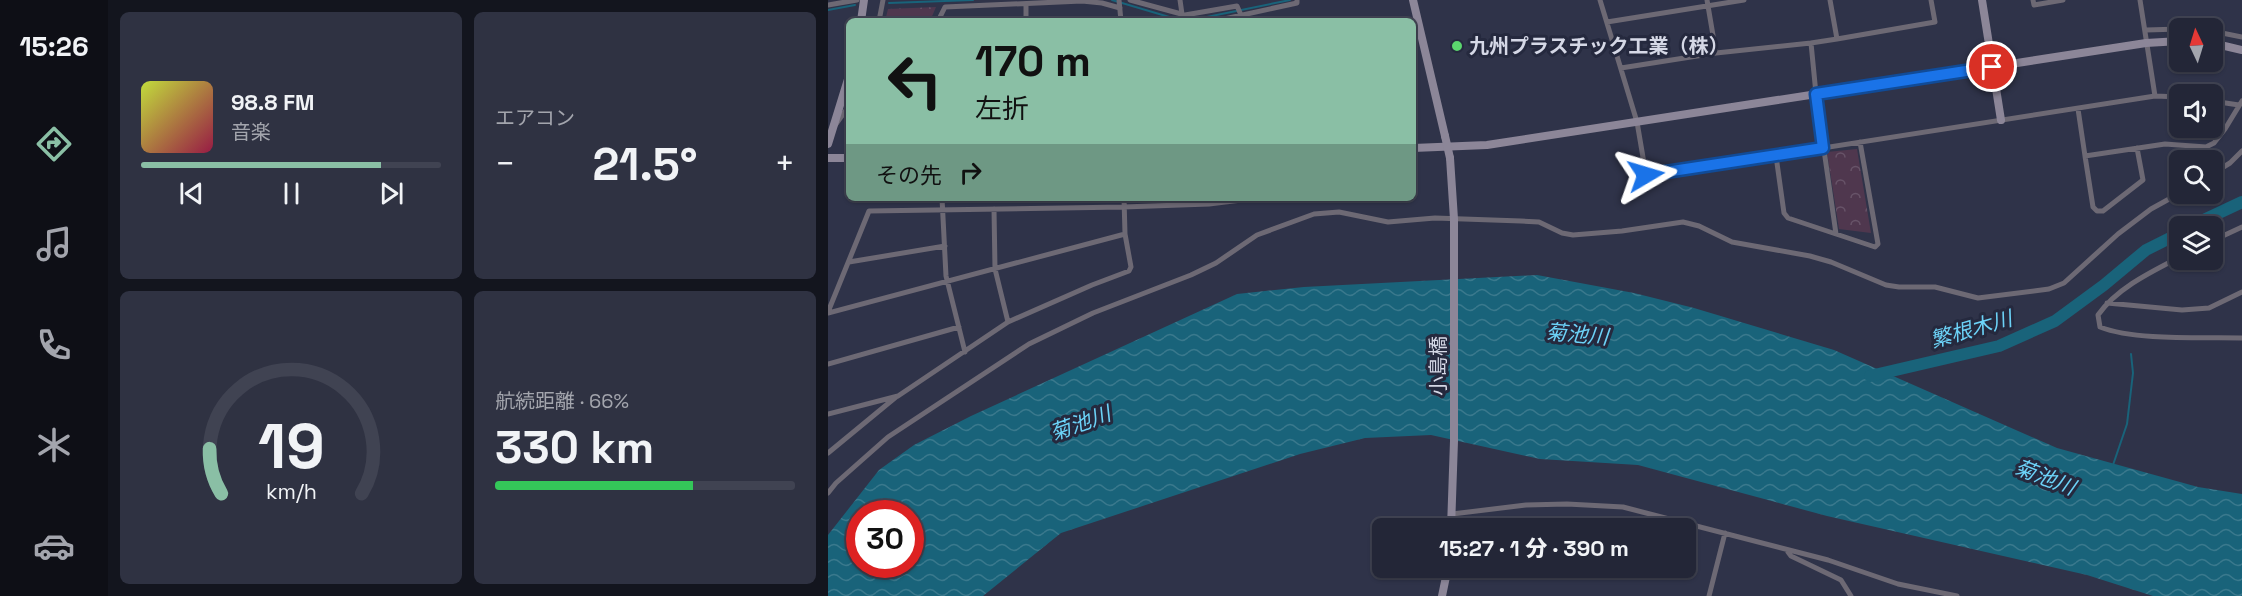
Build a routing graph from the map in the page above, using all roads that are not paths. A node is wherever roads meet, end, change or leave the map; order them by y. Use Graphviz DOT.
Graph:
graph roads {
  1 [pos="857,0"];
  2 [pos="864,0"];
  3 [pos="883,0"];
  4 [pos="1130,0"];
  5 [pos="1180,0"];
  6 [pos="1297,0"];
  7 [pos="1413,0"];
  8 [pos="1600,0"];
  9 [pos="1744,0"];
  10 [pos="1830,0"];
  11 [pos="1931,0"];
  12 [pos="1982,0"];
  13 [pos="2033,0"];
  14 [pos="2064,0"];
  15 [pos="2140,0"];
  16 [pos="1053,1"];
  17 [pos="945,3"];
  18 [pos="1707,3"];
  19 [pos="1026,4"];
  20 [pos="1120,4"];
  21 [pos="828,5"];
  22 [pos="1240,12"];
  23 [pos="862,18"];
  24 [pos="880,18"];
  25 [pos="939,18"];
  26 [pos="1026,18"];
  27 [pos="1182,18"];
  28 [pos="1233,18"];
  29 [pos="1607,22"];
  30 [pos="2169,29"];
  31 [pos="2146,30"];
  32 [pos="2223,34"];
  33 [pos="2242,37"];
  34 [pos="1837,39"];
  35 [pos="2169,42"];
  36 [pos="1811,43"];
  37 [pos="2146,43"];
  38 [pos="2223,46"];
  39 [pos="2242,51"];
  40 [pos="1716,54"];
  41 [pos="1992,67"];
  42 [pos="1621,68"];
  43 [pos="846,86"];
  44 [pos="1816,94"];
  45 [pos="2154,96"];
  46 [pos="2169,97"];
  47 [pos="2223,102"];
  48 [pos="2241,103"];
  49 [pos="2078,108"];
  50 [pos="846,110"];
  51 [pos="2001,120"];
  52 [pos="1637,122"];
  53 [pos="833,129"];
  54 [pos="1860,142"];
  55 [pos="828,144"];
  56 [pos="1416,148"];
  57 [pos="1823,148"];
  58 [pos="2137,148"];
  59 [pos="2242,151"];
  60 [pos="1776,156"];
  61 [pos="2085,156"];
  62 [pos="828,158"];
  63 [pos="846,158"];
  64 [pos="2223,167"];
  65 [pos="2169,199"];
  66 [pos="942,201"];
  67 [pos="1124,201"];
  68 [pos="1234,201"];
  69 [pos="1124,207"];
  70 [pos="942,209"];
  71 [pos="994,209"];
  72 [pos="1454,223"];
  73 [pos="2242,227"];
  74 [pos="1125,234"];
  75 [pos="1836,234"];
  76 [pos="2223,236"];
  77 [pos="945,246"];
  78 [pos="849,262"];
  79 [pos="2169,263"];
  80 [pos="995,269"];
  81 [pos="948,281"];
  82 [pos="2242,292"];
  83 [pos="2107,303"];
  84 [pos="828,312"];
  85 [pos="1008,322"];
  86 [pos="959,327"];
  87 [pos="2242,338"];
  88 [pos="964,352"];
  89 [pos="828,364"];
  90 [pos="898,396"];
  91 [pos="828,414"];
  92 [pos="828,453"];
  93 [pos="828,493"];
  94 [pos="1453,510"];
  95 [pos="1452,518"];
  96 [pos="1725,533"];
  97 [pos="1786,551"];
  98 [pos="1446,578"];
  99 [pos="1442,596"];
  100 [pos="1709,596"];
  101 [pos="1851,596"];
  102 [pos="1957,596"];
  1 -- 21 [label="street"];
  2 -- 23 [label="street"];
  3 -- 24 [label="street"];
  4 -- 27 [label="street"];
  5 -- 27 [label="street"];
  6 -- 22 [label="street"];
  7 -- 72 [label="street, 小島橋, bridge"];
  8 -- 29 [label="street"];
  9 -- 18 [label="street"];
  10 -- 34 [label="street"];
  11 -- 34 [label="street"];
  12 -- 41 [label="street"];
  13 -- 14 [label="street"];
  15 -- 31 [label="street"];
  16 -- 19 [label="street"];
  16 -- 20 [label="street"];
  17 -- 19 [label="street"];
  17 -- 25 [label="street"];
  18 -- 29 [label="street"];
  18 -- 40 [label="street"];
  19 -- 26 [label="street"];
  22 -- 27 [label="street"];
  22 -- 28 [label="street"];
  29 -- 42 [label="street"];
  30 -- 31 [label="street"];
  31 -- 37 [label="street"];
  32 -- 33 [label="street"];
  34 -- 36 [label="street"];
  35 -- 37 [label="street"];
  36 -- 40 [label="street"];
  36 -- 44 [label="street"];
  37 -- 41 [label="street"];
  37 -- 45 [label="street"];
  38 -- 39 [label="street"];
  40 -- 42 [label="street"];
  41 -- 44 [label="street"];
  41 -- 51 [label="street"];
  42 -- 52 [label="street"];
  43 -- 53 [label="street"];
  44 -- 52 [label="street"];
  44 -- 57 [label="street"];
  45 -- 46 [label="street"];
  45 -- 49 [label="street"];
  47 -- 48 [label="street"];
  48 -- 58 [label="street"];
  49 -- 51 [label="street"];
  49 -- 61 [label="street"];
  50 -- 53 [label="street"];
  51 -- 54 [label="street"];
  52 -- 56 [label="street"];
  52 -- 60 [label="street"];
  53 -- 55 [label="street"];
  54 -- 57 [label="street"];
  54 -- 75 [label="street"];
  57 -- 60 [label="street"];
  57 -- 75 [label="street"];
  58 -- 61 [label="street"];
  58 -- 61 [label="street"];
  59 -- 64 [label="street"];
  60 -- 75 [label="street"];
  62 -- 63 [label="street"];
  65 -- 72 [label="street"];
  66 -- 70 [label="street"];
  67 -- 69 [label="street"];
  68 -- 69 [label="street"];
  69 -- 71 [label="street"];
  69 -- 74 [label="street"];
  70 -- 71 [label="street"];
  70 -- 77 [label="street"];
  70 -- 78 [label="street"];
  71 -- 80 [label="street"];
  72 -- 93 [label="street"];
  72 -- 94 [label="street, 小島橋"];
  73 -- 76 [label="street"];
  74 -- 80 [label="street"];
  74 -- 85 [label="street"];
  77 -- 78 [label="street"];
  77 -- 81 [label="street"];
  78 -- 84 [label="street"];
  79 -- 83 [label="street"];
  80 -- 81 [label="street"];
  80 -- 85 [label="street"];
  81 -- 84 [label="street"];
  81 -- 86 [label="street"];
  82 -- 83 [label="street"];
  83 -- 87 [label="street"];
  85 -- 88 [label="street"];
  86 -- 88 [label="street"];
  86 -- 89 [label="street"];
  88 -- 90 [label="street"];
  90 -- 91 [label="street"];
  90 -- 92 [label="street"];
  94 -- 95 [label="street, 小島橋"];
  94 -- 96 [label="street"];
  96 -- 97 [label="street"];
  96 -- 100 [label="street"];
  97 -- 101 [label="street"];
  97 -- 102 [label="street"];
  98 -- 99 [label="street"];
}
